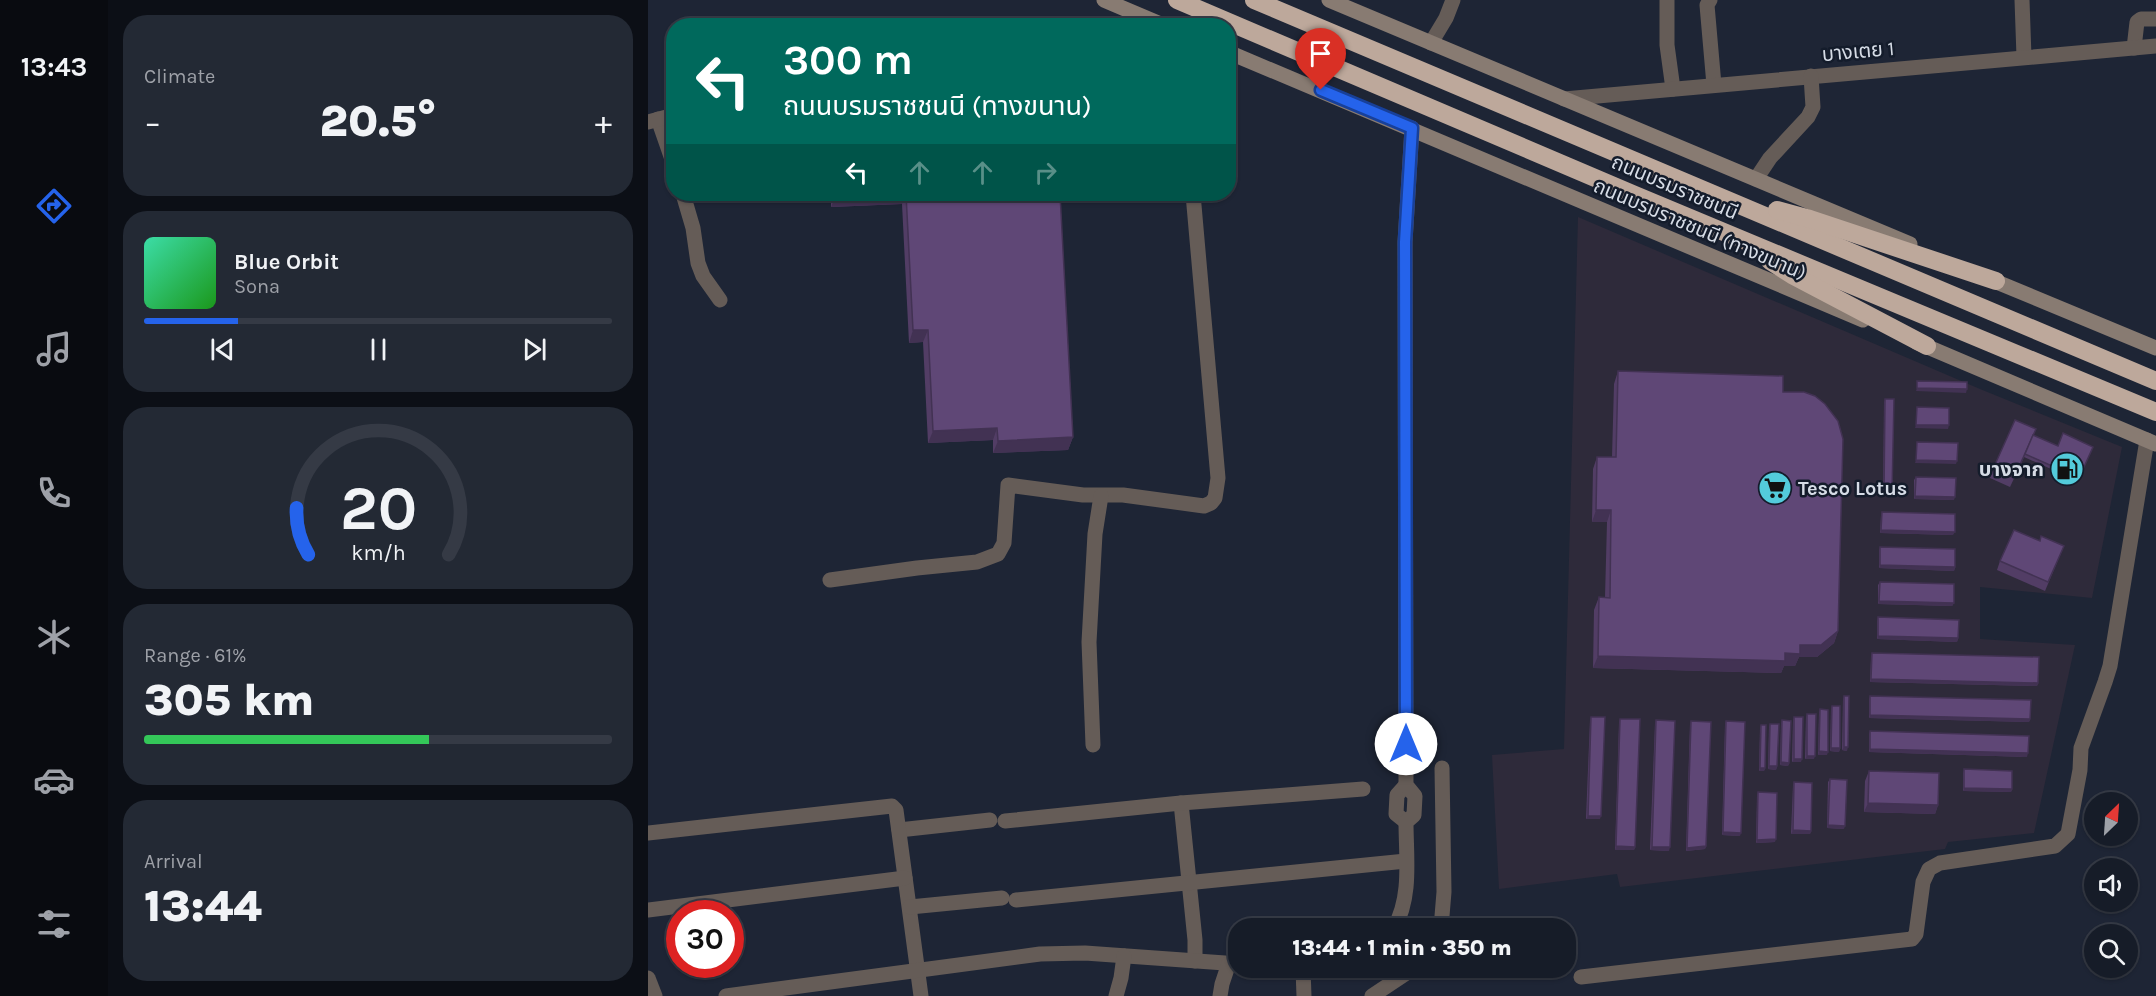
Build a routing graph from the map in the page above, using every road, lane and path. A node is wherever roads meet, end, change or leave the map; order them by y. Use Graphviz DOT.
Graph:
graph roads {
  1 [pos="1104,0"];
  2 [pos="1177,0"];
  3 [pos="1254,0"];
  4 [pos="1329,0"];
  5 [pos="1453,0"];
  6 [pos="1667,0"];
  7 [pos="1710,0"];
  8 [pos="2022,0"];
  9 [pos="1146,18"];
  10 [pos="1219,18"];
  11 [pos="2156,19"];
  12 [pos="1236,25"];
  13 [pos="1431,43"];
  14 [pos="2156,46"];
  15 [pos="2134,48"];
  16 [pos="1236,55"];
  17 [pos="2024,57"];
  18 [pos="1812,76"];
  19 [pos="1714,86"];
  20 [pos="1673,89"];
  21 [pos="1564,99"];
  22 [pos="653,120"];
  23 [pos="1412,128"];
  24 [pos="666,148"];
  25 [pos="1756,179"];
  26 [pos="1712,192"];
  27 [pos="685,201"];
  28 [pos="1194,201"];
  29 [pos="1720,230"];
  30 [pos="1996,282"];
  31 [pos="720,300"];
  32 [pos="1927,346"];
  33 [pos="2156,348"];
  34 [pos="2156,381"];
  35 [pos="2156,412"];
  36 [pos="2152,442"];
  37 [pos="1101,495"];
  38 [pos="830,580"];
  39 [pos="1093,745"];
  40 [pos="1442,768"];
  41 [pos="1363,789"];
  42 [pos="1181,803"];
  43 [pos="899,830"];
  44 [pos="648,833"];
  45 [pos="1406,861"];
  46 [pos="906,878"];
  47 [pos="1190,884"];
  48 [pos="910,907"];
  49 [pos="648,910"];
  50 [pos="1398,918"];
  51 [pos="1443,918"];
  52 [pos="1124,956"];
  53 [pos="1195,961"];
  54 [pos="1228,964"];
  55 [pos="917,971"];
  56 [pos="1228,974"];
  57 [pos="1581,977"];
  58 [pos="648,978"];
  59 [pos="1303,978"];
  60 [pos="1399,978"];
  61 [pos="656,996"];
  62 [pos="726,996"];
  63 [pos="921,996"];
  64 [pos="1116,996"];
  65 [pos="1220,996"];
  66 [pos="1304,996"];
  67 [pos="1372,996"];
  1 -- 9 [label="main road"];
  2 -- 10 [label="highway, ถนนบรมราชชนนี"];
  3 -- 26 [label="highway, ถนนบรมราชชนนี"];
  4 -- 13 [label="main road"];
  5 -- 13 [label="street"];
  6 -- 20 [label="street"];
  7 -- 19 [label="street"];
  8 -- 17 [label="street"];
  11 -- 15 [label="street"];
  12 -- 29 [label="highway, ถนนบรมราชชนนี"];
  13 -- 21 [label="main road"];
  14 -- 15 [label="street, บางเตย 1"];
  15 -- 17 [label="street, บางเตย 1"];
  16 -- 23 [label="main road, ถนนบรมราชชนนี (ทางขนาน)"];
  17 -- 18 [label="street, บางเตย 1"];
  18 -- 19 [label="street, บางเตย 1"];
  18 -- 25 [label="street"];
  19 -- 20 [label="street, บางเตย 1"];
  20 -- 21 [label="street, บางเตย 1"];
  21 -- 25 [label="main road"];
  22 -- 24 [label="street"];
  23 -- 32 [label="main road, ถนนบรมราชชนนี (ทางขนาน)"];
  23 -- 45 [label="street"];
  25 -- 30 [label="main road"];
  26 -- 30 [label="highway"];
  26 -- 34 [label="highway, ถนนบรมราชชนนี"];
  27 -- 31 [label="street"];
  28 -- 37 [label="street"];
  29 -- 32 [label="highway"];
  29 -- 35 [label="highway, ถนนบรมราชชนนี"];
  30 -- 33 [label="main road"];
  32 -- 36 [label="main road, ถนนบรมราชชนนี (ทางขนาน)"];
  36 -- 57 [label="street"];
  37 -- 38 [label="street"];
  37 -- 39 [label="street"];
  40 -- 51 [label="street"];
  41 -- 42 [label="street"];
  42 -- 43 [label="street"];
  42 -- 47 [label="street"];
  43 -- 44 [label="street"];
  43 -- 46 [label="street"];
  45 -- 47 [label="street"];
  45 -- 50 [label="street"];
  46 -- 48 [label="street"];
  46 -- 49 [label="street"];
  47 -- 48 [label="street"];
  47 -- 53 [label="street"];
  48 -- 55 [label="street"];
  52 -- 53 [label="street"];
  52 -- 55 [label="street"];
  52 -- 64 [label="street"];
  53 -- 54 [label="street"];
  55 -- 62 [label="street"];
  55 -- 63 [label="street"];
  56 -- 65 [label="street"];
  58 -- 61 [label="street"];
  59 -- 66 [label="street"];
  60 -- 67 [label="street"];
}
